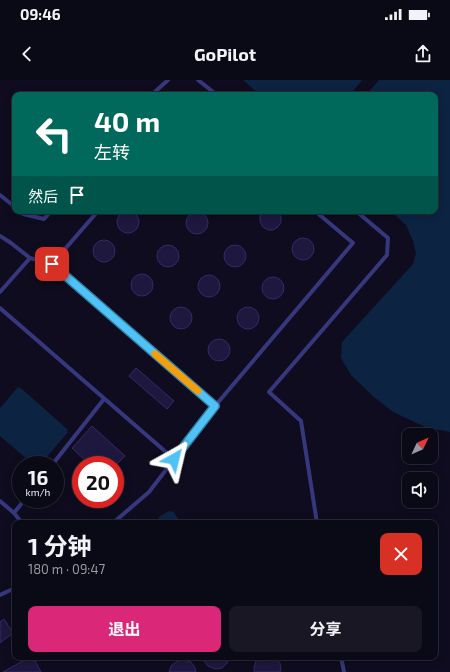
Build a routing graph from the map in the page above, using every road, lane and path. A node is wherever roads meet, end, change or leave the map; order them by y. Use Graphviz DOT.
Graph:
graph roads {
  1 [pos="168,80"];
  2 [pos="198,80"];
  3 [pos="155,92"];
  4 [pos="213,92"];
  5 [pos="0,196"];
  6 [pos="12,205"];
  7 [pos="23,214"];
  8 [pos="48,214"];
  9 [pos="95,214"];
  10 [pos="319,214"];
  11 [pos="360,214"];
  12 [pos="0,236"];
  13 [pos="30,258"];
  14 [pos="52,264"];
  15 [pos="0,292"];
  16 [pos="0,308"];
  17 [pos="104,399"];
  18 [pos="215,406"];
  19 [pos="59,456"];
  20 [pos="174,459"];
  21 [pos="0,501"];
  22 [pos="18,508"];
  23 [pos="14,513"];
  24 [pos="20,520"];
  25 [pos="116,520"];
  26 [pos="317,520"];
  27 [pos="12,589"];
  28 [pos="0,595"];
  29 [pos="342,660"];
  30 [pos="344,672"];
  1 -- 3 [label="lane"];
  2 -- 4 [label="lane"];
  5 -- 6 [label="lane"];
  7 -- 8 [label="lane"];
  9 -- 14 [label="lane"];
  10 -- 18 [label="lane"];
  11 -- 26 [label="lane"];
  12 -- 13 [label="lane"];
  13 -- 14 [label="lane"];
  13 -- 15 [label="lane"];
  14 -- 18 [label="lane"];
  16 -- 17 [label="lane"];
  17 -- 19 [label="lane"];
  17 -- 20 [label="lane"];
  18 -- 20 [label="lane"];
  20 -- 25 [label="lane"];
  21 -- 23 [label="lane"];
  22 -- 23 [label="lane"];
  23 -- 24 [label="lane"];
  27 -- 28 [label="lane"];
  29 -- 30 [label="lane"];
}
